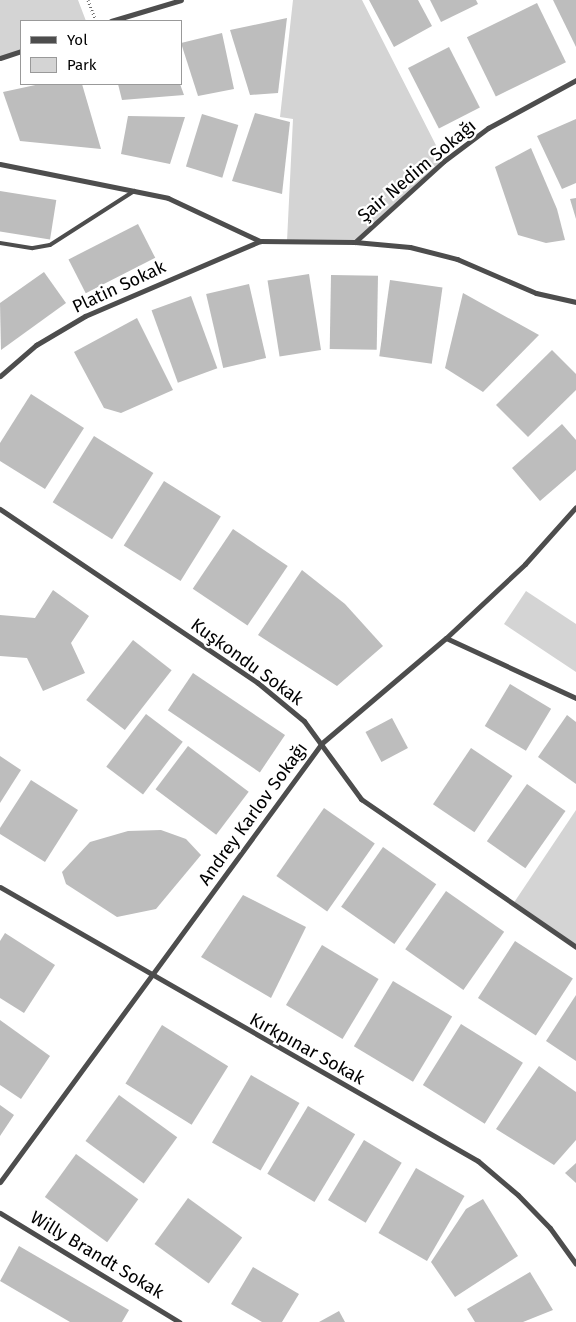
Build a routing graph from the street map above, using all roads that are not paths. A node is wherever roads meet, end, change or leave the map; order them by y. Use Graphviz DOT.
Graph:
graph roads {
  1 [pos="181,0"];
  2 [pos="114,20"];
  3 [pos="20,51"];
  4 [pos="0,58"];
  5 [pos="576,80"];
  6 [pos="0,164"];
  7 [pos="134,191"];
  8 [pos="260,241"];
  9 [pos="355,242"];
  10 [pos="0,243"];
  11 [pos="576,302"];
  12 [pos="0,376"];
  13 [pos="576,507"];
  14 [pos="0,509"];
  15 [pos="446,638"];
  16 [pos="576,698"];
  17 [pos="322,743"];
  18 [pos="0,887"];
  19 [pos="576,947"];
  20 [pos="149,975"];
  21 [pos="0,1182"];
  22 [pos="0,1213"];
  23 [pos="575,1260"];
  24 [pos="180,1322"];
  1 -- 2 [label="street"];
  3 -- 4 [label="street"];
  5 -- 9 [label="street, Şair Nedim Sokağı"];
  6 -- 7 [label="street"];
  7 -- 8 [label="street"];
  7 -- 10 [label="lane"];
  8 -- 9 [label="street"];
  8 -- 12 [label="street, Platin Sokak"];
  9 -- 11 [label="street"];
  13 -- 15 [label="street, Andrey Karlov Sokağı"];
  14 -- 17 [label="street, Kuşkondu Sokak"];
  15 -- 16 [label="street"];
  15 -- 17 [label="street, Andrey Karlov Sokağı"];
  17 -- 19 [label="street, Kuşkondu Sokak"];
  17 -- 20 [label="street, Andrey Karlov Sokağı"];
  18 -- 20 [label="street, Kırkpınar Sokak"];
  20 -- 21 [label="street, Andrey Karlov Sokağı"];
  20 -- 23 [label="street, Kırkpınar Sokak"];
  22 -- 24 [label="street, Willy Brandt Sokak"];
}
